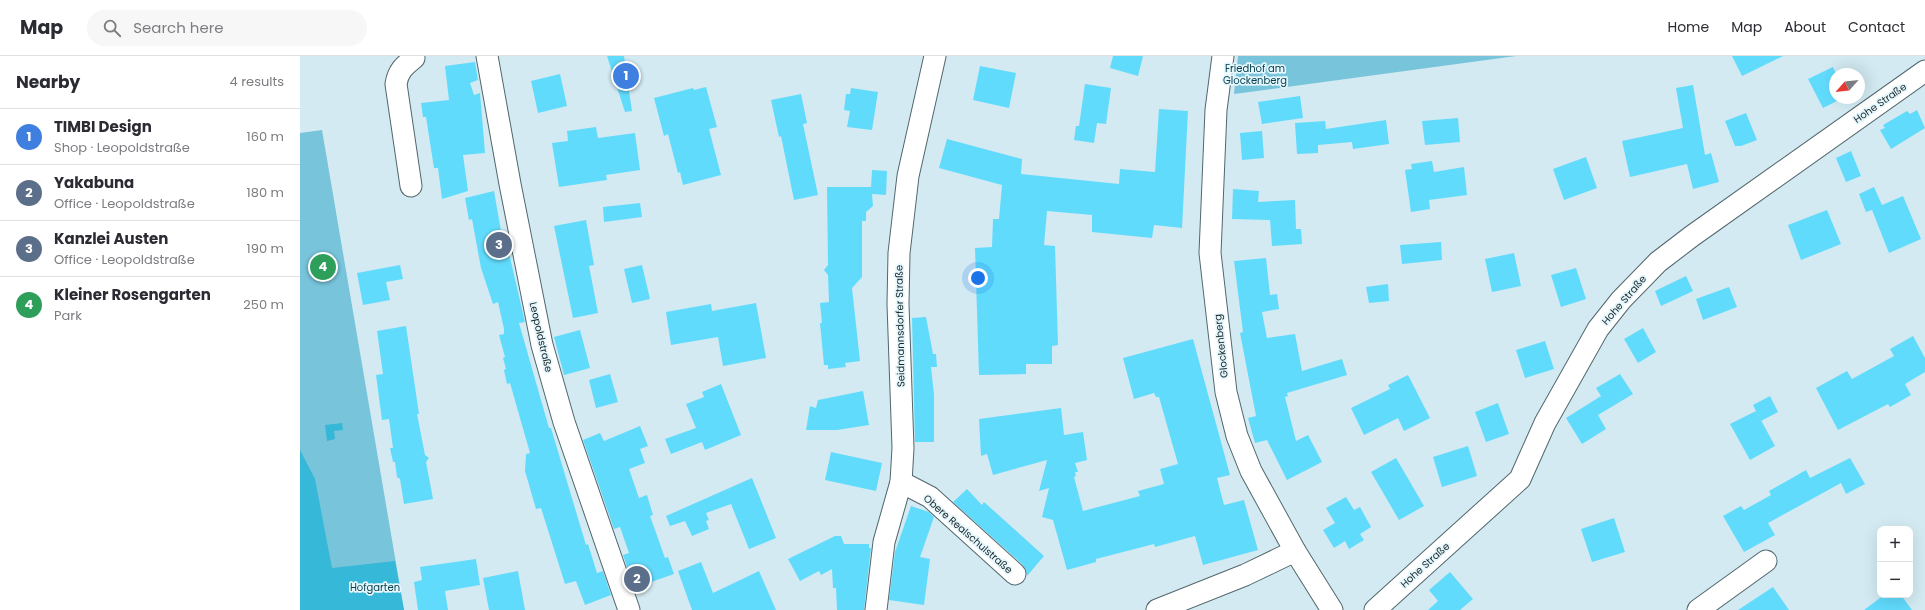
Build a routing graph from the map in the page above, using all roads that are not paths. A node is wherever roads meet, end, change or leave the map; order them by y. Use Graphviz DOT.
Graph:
graph roads {
  1 [pos="487,56"];
  2 [pos="935,56"];
  3 [pos="1223,56"];
  4 [pos="414,57"];
  5 [pos="1925,71"];
  6 [pos="411,186"];
  7 [pos="901,482"];
  8 [pos="1295,551"];
  9 [pos="1766,561"];
  10 [pos="1015,574"];
  11 [pos="629,610"];
  12 [pos="876,610"];
  13 [pos="1157,610"];
  14 [pos="1332,610"];
  15 [pos="1375,610"];
  16 [pos="1698,610"];
  1 -- 11 [label="street, Leopoldstraße"];
  2 -- 7 [label="street, Seidmannsdorfer Straße"];
  3 -- 8 [label="street, Glockenberg"];
  4 -- 6 [label="street"];
  5 -- 15 [label="street, Hohe Straße"];
  7 -- 10 [label="street, Obere Realschulstraße"];
  7 -- 12 [label="street, Seidmannsdorfer Straße"];
  8 -- 13 [label="street"];
  8 -- 14 [label="street, Glockenberg"];
  9 -- 16 [label="street"];
}
